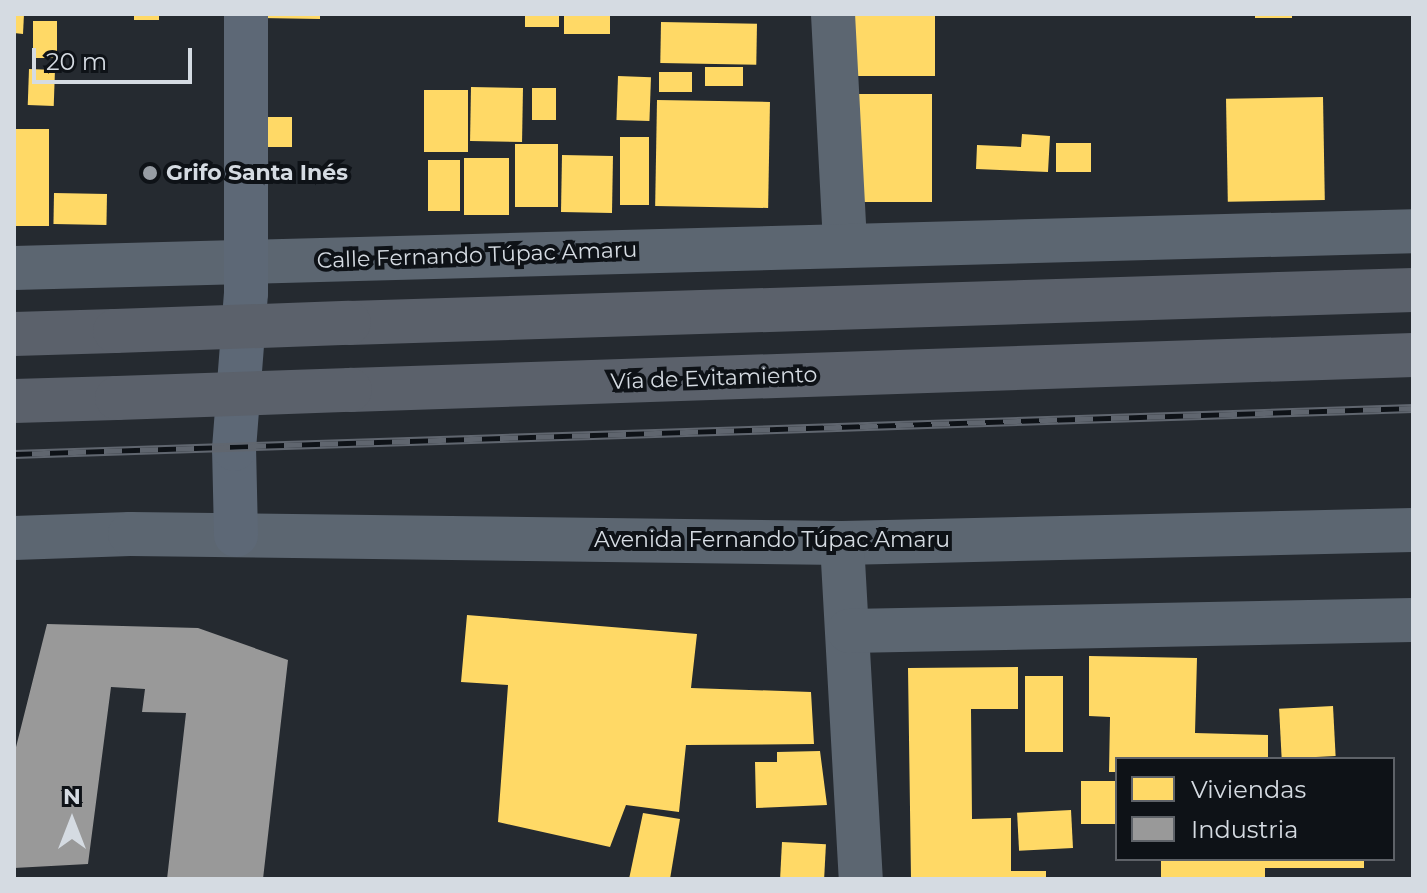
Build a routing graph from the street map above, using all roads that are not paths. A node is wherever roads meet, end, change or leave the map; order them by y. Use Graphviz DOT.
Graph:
graph roads {
  1 [pos="246,14"];
  2 [pos="833,14"];
  3 [pos="1413,231"];
  4 [pos="845,245"];
  5 [pos="246,262"];
  6 [pos="14,268"];
  7 [pos="1413,290"];
  8 [pos="14,334"];
  9 [pos="1413,355"];
  10 [pos="14,401"];
  11 [pos="1413,530"];
  12 [pos="236,535"];
  13 [pos="14,538"];
  14 [pos="842,543"];
  15 [pos="1413,620"];
  16 [pos="849,631"];
  17 [pos="861,879"];
  1 -- 5 [label="main road"];
  2 -- 4 [label="street"];
  3 -- 4 [label="street, Calle Fernando Túpac Amaru"];
  4 -- 5 [label="street, Calle Fernando Túpac Amaru"];
  5 -- 6 [label="street, Calle Fernando Túpac Amaru"];
  5 -- 12 [label="main road"];
  7 -- 8 [label="highway, bridge"];
  9 -- 10 [label="highway, Vía de Evitamiento, bridge"];
  11 -- 14 [label="street, Avenida Fernando Túpac Amaru"];
  12 -- 13 [label="street, Avenida Fernando Túpac Amaru"];
  12 -- 14 [label="street, Avenida Fernando Túpac Amaru"];
  14 -- 16 [label="street"];
  15 -- 16 [label="street"];
  16 -- 17 [label="street"];
}
